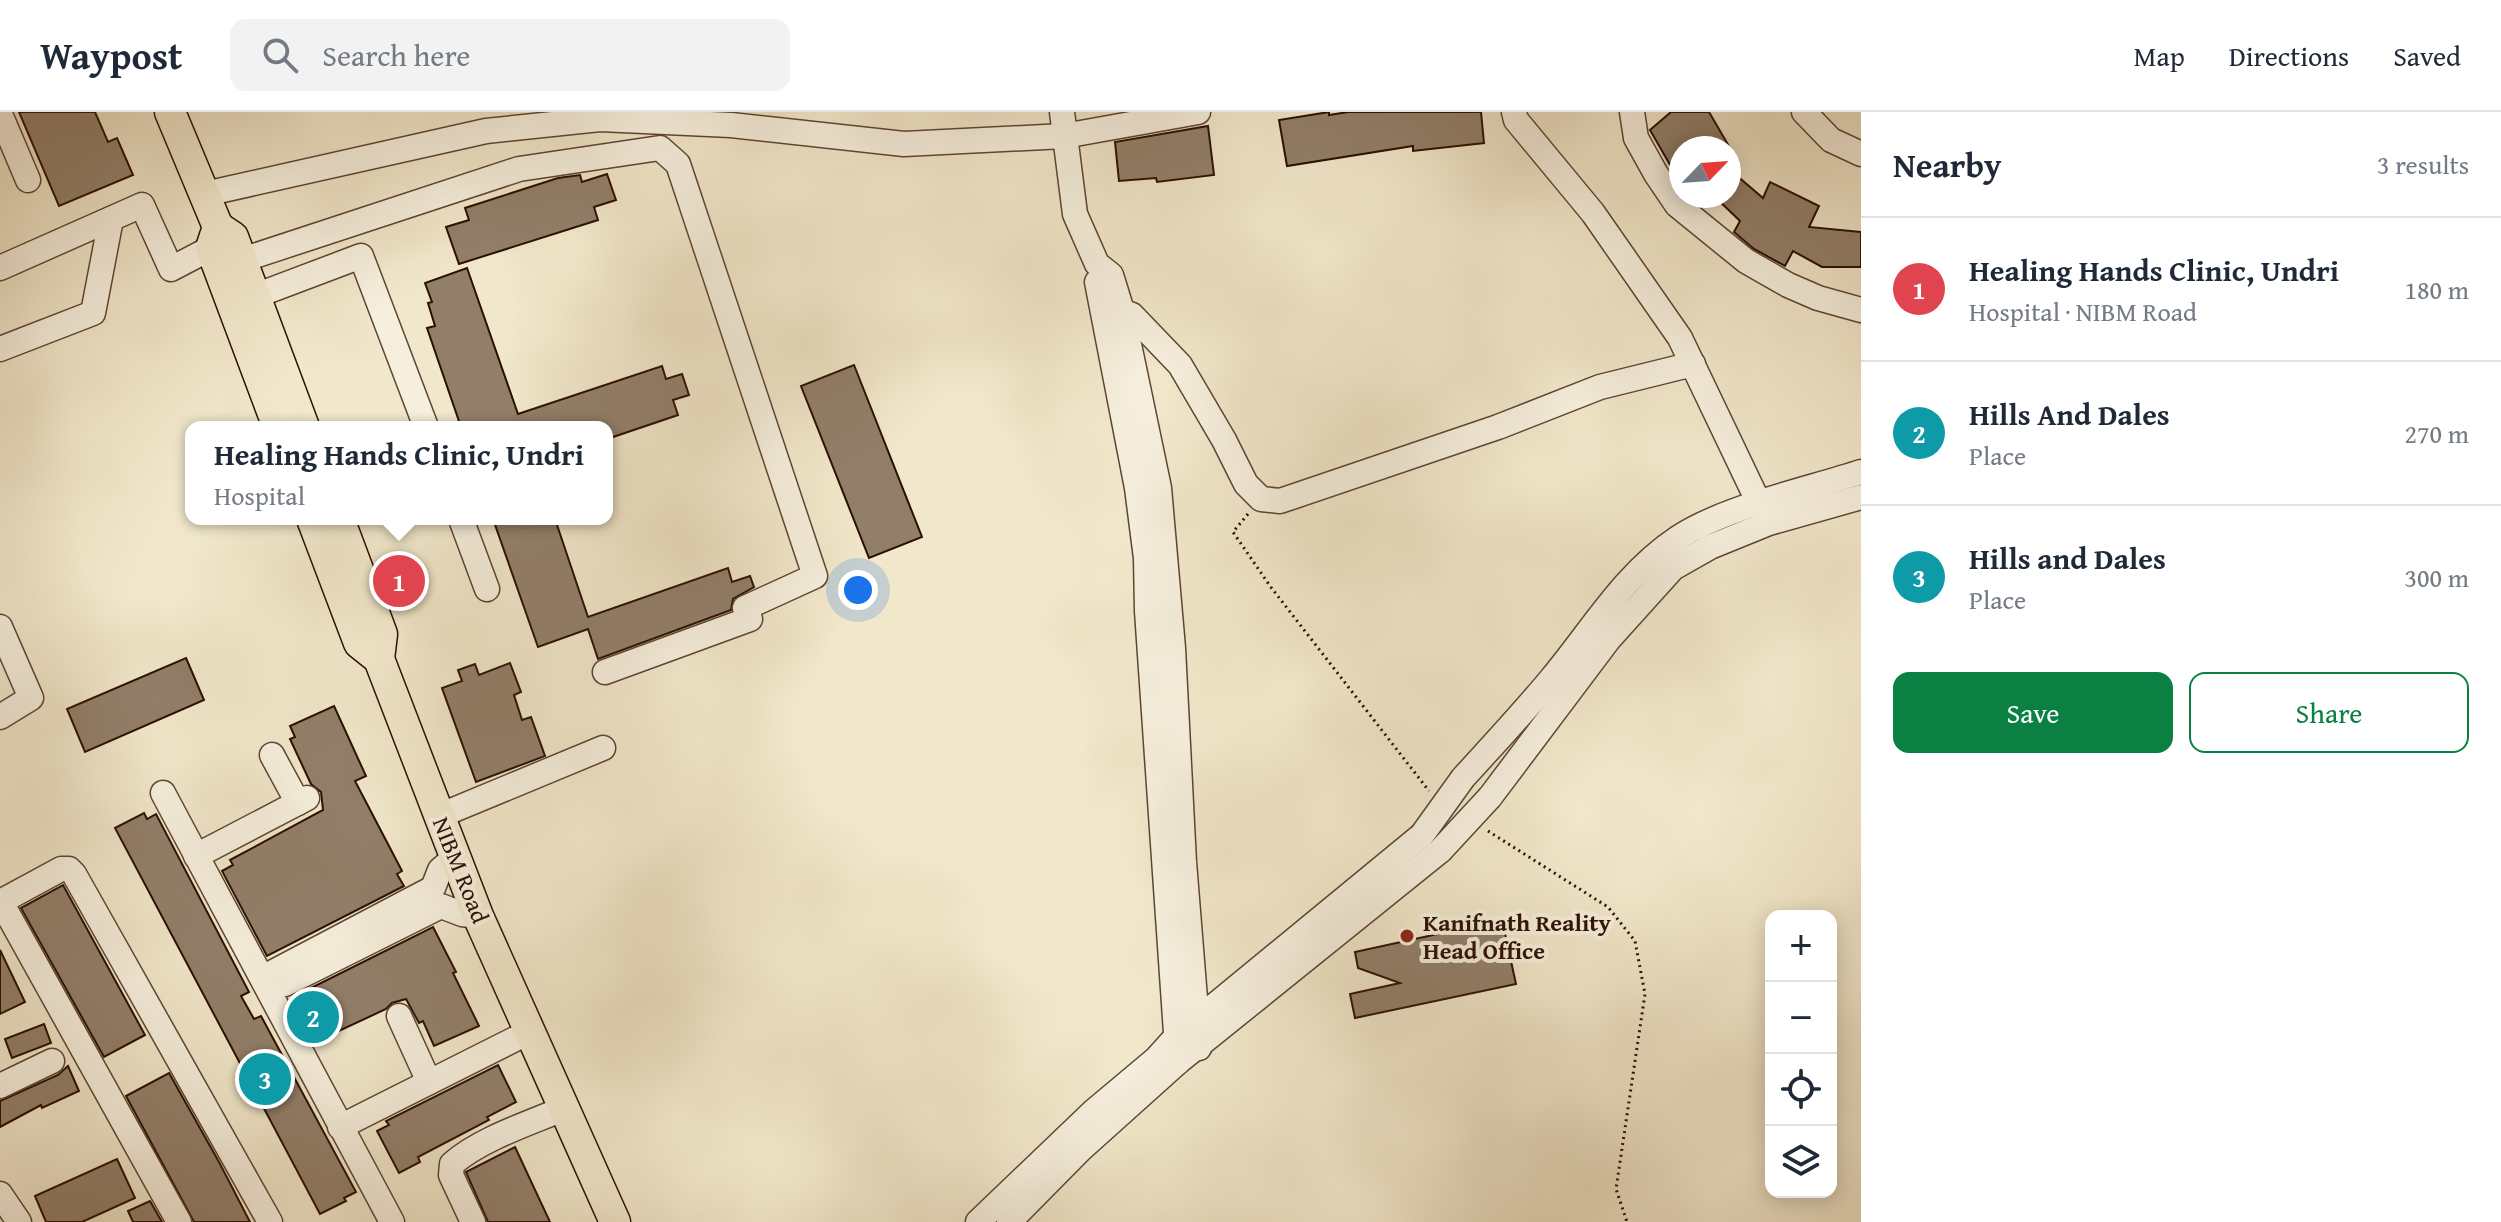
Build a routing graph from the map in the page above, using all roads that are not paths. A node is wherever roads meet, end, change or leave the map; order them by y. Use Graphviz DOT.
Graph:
graph roads {
  1 [pos="170,112"];
  2 [pos="1198,112"];
  3 [pos="1514,112"];
  4 [pos="1632,112"];
  5 [pos="1804,112"];
  6 [pos="0,114"];
  7 [pos="1063,124"];
  8 [pos="1861,154"];
  9 [pos="28,180"];
  10 [pos="205,194"];
  11 [pos="111,219"];
  12 [pos="214,237"];
  13 [pos="242,260"];
  14 [pos="0,268"];
  15 [pos="255,296"];
  16 [pos="1112,307"];
  17 [pos="1861,310"];
  18 [pos="0,349"];
  19 [pos="1693,364"];
  20 [pos="276,421"];
  21 [pos="302,421"];
  22 [pos="424,421"];
  23 [pos="1861,472"];
  24 [pos="1861,497"];
  25 [pos="1765,514"];
  26 [pos="314,525"];
  27 [pos="341,525"];
  28 [pos="463,525"];
  29 [pos="487,589"];
  30 [pos="0,627"];
  31 [pos="379,659"];
  32 [pos="605,672"];
  33 [pos="0,717"];
  34 [pos="603,748"];
  35 [pos="272,755"];
  36 [pos="163,793"];
  37 [pos="439,816"];
  38 [pos="196,856"];
  39 [pos="455,857"];
  40 [pos="478,916"];
  41 [pos="357,938"];
  42 [pos="265,985"];
  43 [pos="399,1016"];
  44 [pos="531,1031"];
  45 [pos="1187,1043"];
  46 [pos="52,1061"];
  47 [pos="429,1082"];
  48 [pos="0,1086"];
  49 [pos="565,1108"];
  50 [pos="340,1127"];
  51 [pos="179,1222"];
  52 [pos="270,1222"];
  53 [pos="392,1222"];
  54 [pos="473,1222"];
  55 [pos="615,1222"];
  56 [pos="978,1222"];
  57 [pos="1009,1222"];
  1 -- 10 [label="main road"];
  2 -- 7 [label="street"];
  3 -- 19 [label="street"];
  4 -- 17 [label="street"];
  5 -- 8 [label="street"];
  6 -- 9 [label="street"];
  7 -- 10 [label="street"];
  7 -- 16 [label="street"];
  10 -- 12 [label="main road"];
  11 -- 12 [label="street"];
  11 -- 14 [label="street"];
  11 -- 18 [label="street"];
  12 -- 13 [label="main road"];
  12 -- 20 [label="main road"];
  13 -- 15 [label="main road"];
  13 -- 32 [label="street"];
  15 -- 21 [label="main road"];
  15 -- 22 [label="street"];
  16 -- 19 [label="street"];
  16 -- 45 [label="street"];
  19 -- 25 [label="street"];
  23 -- 25 [label="street"];
  24 -- 25 [label="street"];
  25 -- 45 [label="street, bridge"];
  25 -- 45 [label="street, bridge"];
  26 -- 31 [label="main road, NIBM Road"];
  27 -- 31 [label="main road"];
  28 -- 29 [label="street"];
  30 -- 33 [label="street"];
  31 -- 37 [label="main road, NIBM Road"];
  34 -- 37 [label="street"];
  35 -- 38 [label="street"];
  36 -- 38 [label="street"];
  37 -- 39 [label="main road, NIBM Road"];
  38 -- 42 [label="street"];
  39 -- 40 [label="main road, NIBM Road"];
  39 -- 41 [label="street"];
  40 -- 41 [label="street"];
  40 -- 44 [label="main road, NIBM Road"];
  41 -- 42 [label="street"];
  42 -- 50 [label="street"];
  43 -- 47 [label="street"];
  44 -- 47 [label="street"];
  44 -- 49 [label="main road, NIBM Road"];
  45 -- 56 [label="street"];
  45 -- 57 [label="street"];
  46 -- 48 [label="street"];
  47 -- 50 [label="street"];
  49 -- 54 [label="street"];
  49 -- 55 [label="main road, NIBM Road"];
  50 -- 53 [label="street"];
  51 -- 52 [label="street"];
}
